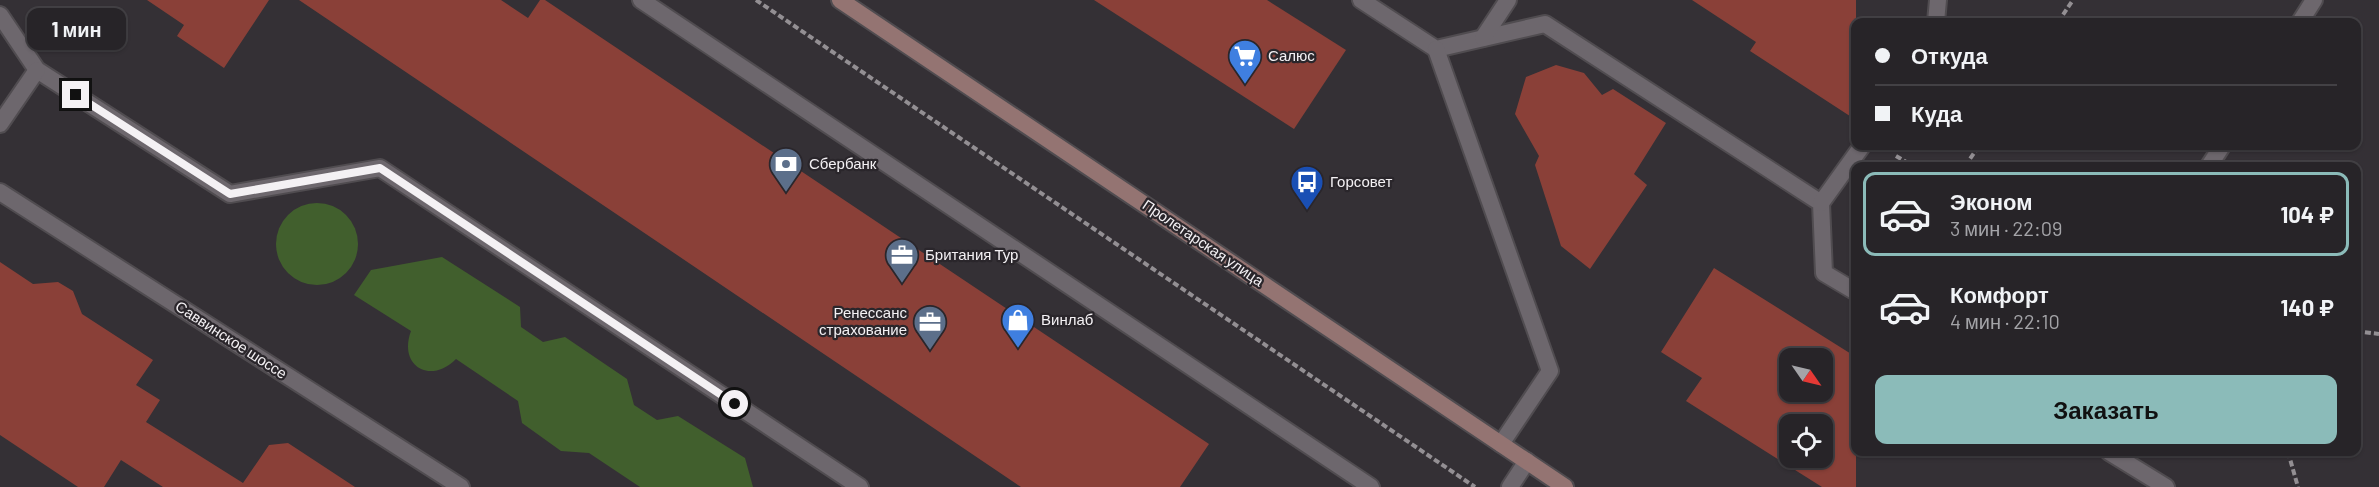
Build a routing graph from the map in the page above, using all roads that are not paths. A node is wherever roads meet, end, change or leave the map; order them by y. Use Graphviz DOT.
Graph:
graph roads {
  1 [pos="641,0"];
  2 [pos="840,0"];
  3 [pos="1361,0"];
  4 [pos="1508,0"];
  5 [pos="1938,0"];
  6 [pos="2314,0"];
  7 [pos="0,15"];
  8 [pos="1936,18"];
  9 [pos="2303,18"];
  10 [pos="1483,38"];
  11 [pos="1436,49"];
  12 [pos="37,70"];
  13 [pos="0,124"];
  14 [pos="1859,150"];
  15 [pos="0,192"];
  16 [pos="1821,203"];
  17 [pos="1851,289"];
  18 [pos="1501,444"];
  19 [pos="2116,456"];
  20 [pos="1527,461"];
  21 [pos="461,487"];
  22 [pos="860,487"];
  23 [pos="1371,487"];
  24 [pos="1510,487"];
  25 [pos="1565,487"];
  26 [pos="2166,487"];
  1 -- 23 [label="street"];
  2 -- 18 [label="main road, Пролетарская улица"];
  3 -- 11 [label="street"];
  4 -- 10 [label="street"];
  5 -- 8 [label="street"];
  6 -- 9 [label="street"];
  7 -- 12 [label="street"];
  10 -- 11 [label="street"];
  10 -- 16 [label="street"];
  11 -- 18 [label="street"];
  12 -- 13 [label="street"];
  12 -- 22 [label="street"];
  14 -- 16 [label="street"];
  15 -- 21 [label="street, Саввинское шоссе"];
  16 -- 17 [label="street"];
  18 -- 20 [label="main road, Пролетарская улица"];
  19 -- 26 [label="street"];
  20 -- 24 [label="street"];
  20 -- 25 [label="main road, Пролетарская улица"];
}
